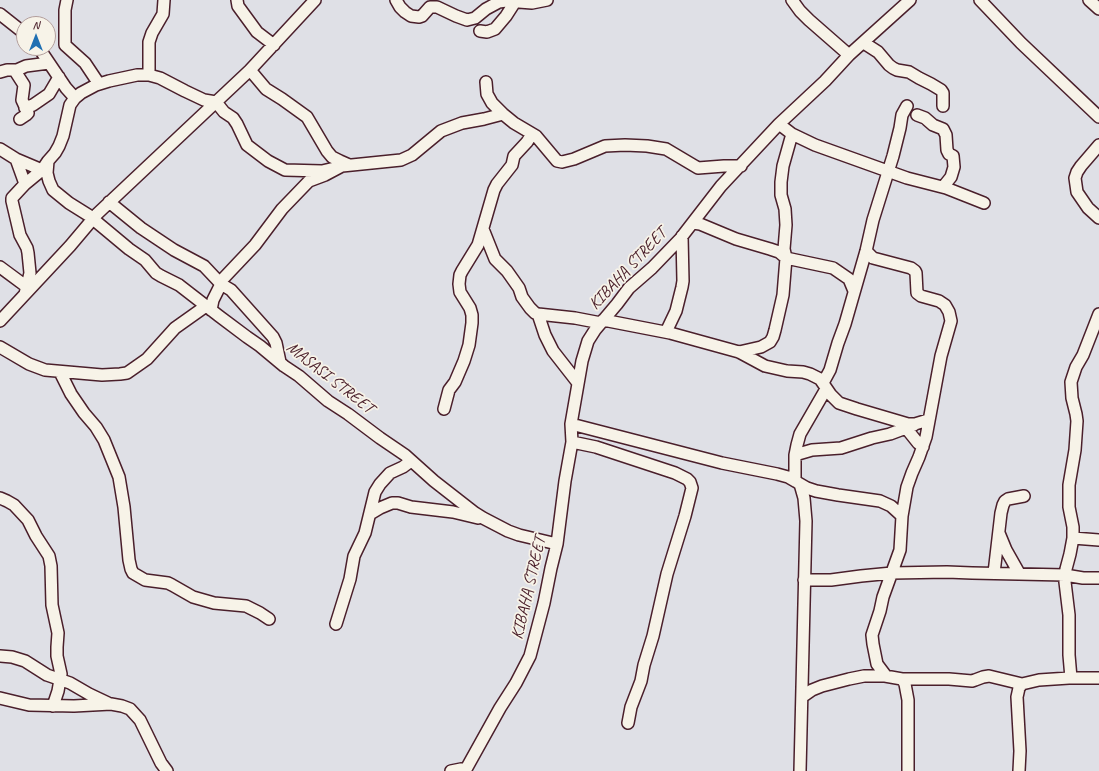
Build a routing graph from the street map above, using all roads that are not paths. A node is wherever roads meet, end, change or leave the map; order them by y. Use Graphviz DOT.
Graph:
graph roads {
  1 [pos="67,0"];
  2 [pos="164,0"];
  3 [pos="237,0"];
  4 [pos="396,0"];
  5 [pos="547,0"];
  6 [pos="792,0"];
  7 [pos="980,0"];
  8 [pos="1089,0"];
  9 [pos="312,1"];
  10 [pos="515,2"];
  11 [pos="905,2"];
  12 [pos="1099,9"];
  13 [pos="0,14"];
  14 [pos="16,27"];
  15 [pos="480,31"];
  16 [pos="864,43"];
  17 [pos="274,45"];
  18 [pos="44,56"];
  19 [pos="849,56"];
  20 [pos="49,63"];
  21 [pos="250,70"];
  22 [pos="15,71"];
  23 [pos="0,72"];
  24 [pos="150,75"];
  25 [pos="59,76"];
  26 [pos="486,82"];
  27 [pos="99,84"];
  28 [pos="75,98"];
  29 [pos="216,102"];
  30 [pos="943,106"];
  31 [pos="25,108"];
  32 [pos="503,114"];
  33 [pos="1099,117"];
  34 [pos="20,118"];
  35 [pos="779,124"];
  36 [pos="532,134"];
  37 [pos="792,134"];
  38 [pos="1099,145"];
  39 [pos="0,149"];
  40 [pos="16,159"];
  41 [pos="45,166"];
  42 [pos="344,166"];
  43 [pos="741,166"];
  44 [pos="888,171"];
  45 [pos="25,184"];
  46 [pos="943,187"];
  47 [pos="109,202"];
  48 [pos="984,203"];
  49 [pos="93,218"];
  50 [pos="1099,218"];
  51 [pos="693,223"];
  52 [pos="483,228"];
  53 [pos="682,236"];
  54 [pos="866,250"];
  55 [pos="786,258"];
  56 [pos="0,267"];
  57 [pos="221,283"];
  58 [pos="26,291"];
  59 [pos="854,291"];
  60 [pos="209,306"];
  61 [pos="538,314"];
  62 [pos="1099,314"];
  63 [pos="0,321"];
  64 [pos="602,321"];
  65 [pos="666,332"];
  66 [pos="0,347"];
  67 [pos="739,352"];
  68 [pos="280,362"];
  69 [pos="60,372"];
  70 [pos="578,382"];
  71 [pos="825,386"];
  72 [pos="444,409"];
  73 [pos="928,420"];
  74 [pos="571,424"];
  75 [pos="911,426"];
  76 [pos="572,442"];
  77 [pos="923,447"];
  78 [pos="795,455"];
  79 [pos="411,461"];
  80 [pos="797,482"];
  81 [pos="1024,496"];
  82 [pos="0,498"];
  83 [pos="370,514"];
  84 [pos="902,516"];
  85 [pos="482,518"];
  86 [pos="999,532"];
  87 [pos="1073,538"];
  88 [pos="1099,540"];
  89 [pos="558,544"];
  90 [pos="892,573"];
  91 [pos="994,573"];
  92 [pos="1019,573"];
  93 [pos="1065,574"];
  94 [pos="1099,578"];
  95 [pos="804,580"];
  96 [pos="269,619"];
  97 [pos="336,624"];
  98 [pos="0,656"];
  99 [pos="886,676"];
  100 [pos="1071,678"];
  101 [pos="1099,678"];
  102 [pos="60,679"];
  103 [pos="902,679"];
  104 [pos="1022,684"];
  105 [pos="802,697"];
  106 [pos="0,698"];
  107 [pos="111,704"];
  108 [pos="53,706"];
  109 [pos="628,723"];
  110 [pos="465,770"];
  111 [pos="167,771"];
  112 [pos="451,771"];
  113 [pos="800,771"];
  114 [pos="908,771"];
  115 [pos="1019,771"];
  1 -- 27 [label="street"];
  2 -- 24 [label="street"];
  3 -- 17 [label="street"];
  4 -- 10 [label="street"];
  5 -- 10 [label="street"];
  6 -- 19 [label="street"];
  7 -- 33 [label="street"];
  8 -- 12 [label="street"];
  9 -- 17 [label="street"];
  10 -- 15 [label="street"];
  11 -- 16 [label="street, KIBAHA STREET"];
  13 -- 14 [label="street"];
  16 -- 19 [label="street, KIBAHA STREET"];
  16 -- 30 [label="street"];
  17 -- 21 [label="street"];
  18 -- 20 [label="street"];
  19 -- 35 [label="street, KIBAHA STREET"];
  20 -- 22 [label="street"];
  20 -- 25 [label="street"];
  21 -- 29 [label="street"];
  21 -- 42 [label="street"];
  22 -- 23 [label="street"];
  22 -- 31 [label="street"];
  24 -- 27 [label="street"];
  24 -- 29 [label="street"];
  25 -- 28 [label="street"];
  25 -- 31 [label="street"];
  26 -- 32 [label="street"];
  27 -- 28 [label="street"];
  28 -- 41 [label="street"];
  29 -- 42 [label="street"];
  29 -- 47 [label="street"];
  31 -- 34 [label="street"];
  32 -- 36 [label="street"];
  32 -- 42 [label="street"];
  35 -- 37 [label="street"];
  35 -- 43 [label="street, KIBAHA STREET"];
  36 -- 43 [label="street"];
  36 -- 52 [label="street"];
  37 -- 44 [label="street"];
  37 -- 55 [label="street"];
  38 -- 50 [label="street"];
  39 -- 40 [label="street"];
  40 -- 41 [label="street"];
  40 -- 45 [label="street"];
  41 -- 45 [label="street"];
  41 -- 49 [label="street, MASASI STREET"];
  42 -- 57 [label="street"];
  43 -- 51 [label="street, KIBAHA STREET"];
  44 -- 46 [label="street"];
  44 -- 46 [label="street"];
  44 -- 54 [label="street"];
  45 -- 58 [label="street"];
  46 -- 48 [label="street"];
  47 -- 49 [label="street"];
  47 -- 57 [label="street"];
  49 -- 58 [label="street"];
  49 -- 60 [label="street, MASASI STREET"];
  51 -- 53 [label="street, KIBAHA STREET"];
  51 -- 55 [label="street"];
  52 -- 61 [label="street"];
  52 -- 72 [label="street"];
  53 -- 64 [label="street, KIBAHA STREET"];
  53 -- 65 [label="street"];
  54 -- 59 [label="street"];
  54 -- 73 [label="street"];
  55 -- 59 [label="street"];
  55 -- 67 [label="street"];
  56 -- 58 [label="street"];
  57 -- 60 [label="street"];
  57 -- 68 [label="street"];
  58 -- 63 [label="street"];
  59 -- 71 [label="street"];
  60 -- 68 [label="street, MASASI STREET"];
  60 -- 69 [label="street"];
  61 -- 64 [label="street"];
  61 -- 70 [label="street"];
  62 -- 87 [label="street"];
  64 -- 65 [label="street"];
  64 -- 70 [label="street, KIBAHA STREET"];
  65 -- 67 [label="street"];
  66 -- 69 [label="street"];
  67 -- 71 [label="street"];
  68 -- 79 [label="street, MASASI STREET"];
  69 -- 96 [label="street"];
  70 -- 74 [label="street, KIBAHA STREET"];
  71 -- 75 [label="street"];
  71 -- 78 [label="street"];
  73 -- 75 [label="street"];
  73 -- 77 [label="street"];
  74 -- 76 [label="street, KIBAHA STREET"];
  74 -- 80 [label="street"];
  75 -- 77 [label="street"];
  75 -- 78 [label="street"];
  76 -- 89 [label="street, KIBAHA STREET"];
  76 -- 109 [label="street"];
  77 -- 84 [label="street"];
  78 -- 80 [label="street"];
  79 -- 83 [label="street"];
  79 -- 85 [label="street, MASASI STREET"];
  80 -- 84 [label="street"];
  80 -- 95 [label="street"];
  81 -- 86 [label="street"];
  82 -- 102 [label="street"];
  83 -- 85 [label="street"];
  83 -- 97 [label="street"];
  84 -- 90 [label="street"];
  85 -- 89 [label="street, MASASI STREET"];
  86 -- 91 [label="street"];
  86 -- 92 [label="street"];
  87 -- 88 [label="street"];
  87 -- 93 [label="street"];
  89 -- 110 [label="street, KIBAHA STREET"];
  90 -- 91 [label="street"];
  90 -- 95 [label="street"];
  90 -- 99 [label="street"];
  91 -- 92 [label="street"];
  92 -- 93 [label="street"];
  93 -- 94 [label="street"];
  93 -- 100 [label="street"];
  95 -- 105 [label="street"];
  98 -- 102 [label="street"];
  99 -- 103 [label="street"];
  99 -- 105 [label="street"];
  100 -- 101 [label="street"];
  100 -- 104 [label="street"];
  102 -- 107 [label="street"];
  102 -- 108 [label="street"];
  103 -- 104 [label="street"];
  103 -- 114 [label="street"];
  104 -- 115 [label="street"];
  105 -- 113 [label="street"];
  106 -- 108 [label="street"];
  107 -- 108 [label="street"];
  107 -- 111 [label="street"];
  110 -- 112 [label="street"];
}
